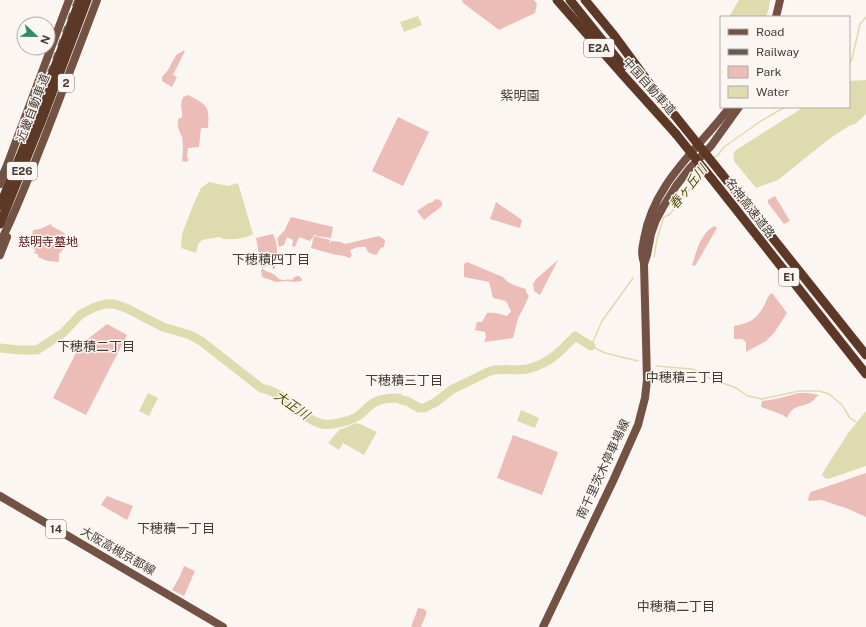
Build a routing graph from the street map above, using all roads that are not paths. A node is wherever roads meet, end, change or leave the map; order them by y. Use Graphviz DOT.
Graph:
graph roads {
  1 [pos="69,0"];
  2 [pos="80,0"];
  3 [pos="87,0"];
  4 [pos="97,0"];
  5 [pos="557,0"];
  6 [pos="570,0"];
  7 [pos="585,0"];
  8 [pos="780,0"];
  9 [pos="776,16"];
  10 [pos="642,94"];
  11 [pos="729,108"];
  12 [pos="738,108"];
  13 [pos="40,116"];
  14 [pos="676,134"];
  15 [pos="0,184"];
  16 [pos="0,206"];
  17 [pos="14,215"];
  18 [pos="0,224"];
  19 [pos="0,243"];
  20 [pos="0,255"];
  21 [pos="644,264"];
  22 [pos="866,355"];
  23 [pos="866,374"];
  24 [pos="0,496"];
  25 [pos="224,627"];
  26 [pos="543,627"];
  1 -- 15 [label="main road, 2"];
  2 -- 13 [label="highway, 近畿自動車道 / E26"];
  3 -- 13 [label="highway, 近畿自動車道 / E26"];
  4 -- 17 [label="main road, 2"];
  5 -- 10 [label="highway, 中国自動車道 / E2A"];
  6 -- 10 [label="highway"];
  7 -- 22 [label="highway, 名神高速道路 / E1, bridge"];
  8 -- 9 [label="main road"];
  10 -- 14 [label="highway, 中国自動車道 / E2A"];
  11 -- 21 [label="main road, 南千里茨木停車場線"];
  12 -- 21 [label="main road, 南千里茨木停車場線"];
  13 -- 16 [label="highway, 近畿自動車道 / E26"];
  13 -- 18 [label="highway, 近畿自動車道 / E26"];
  14 -- 23 [label="highway, 名神高速道路 / E1, bridge"];
  17 -- 19 [label="main road, 2"];
  17 -- 20 [label="main road"];
  21 -- 26 [label="main road, 南千里茨木停車場線"];
  24 -- 25 [label="main road, 大阪高槻京都線 / 14"];
}
